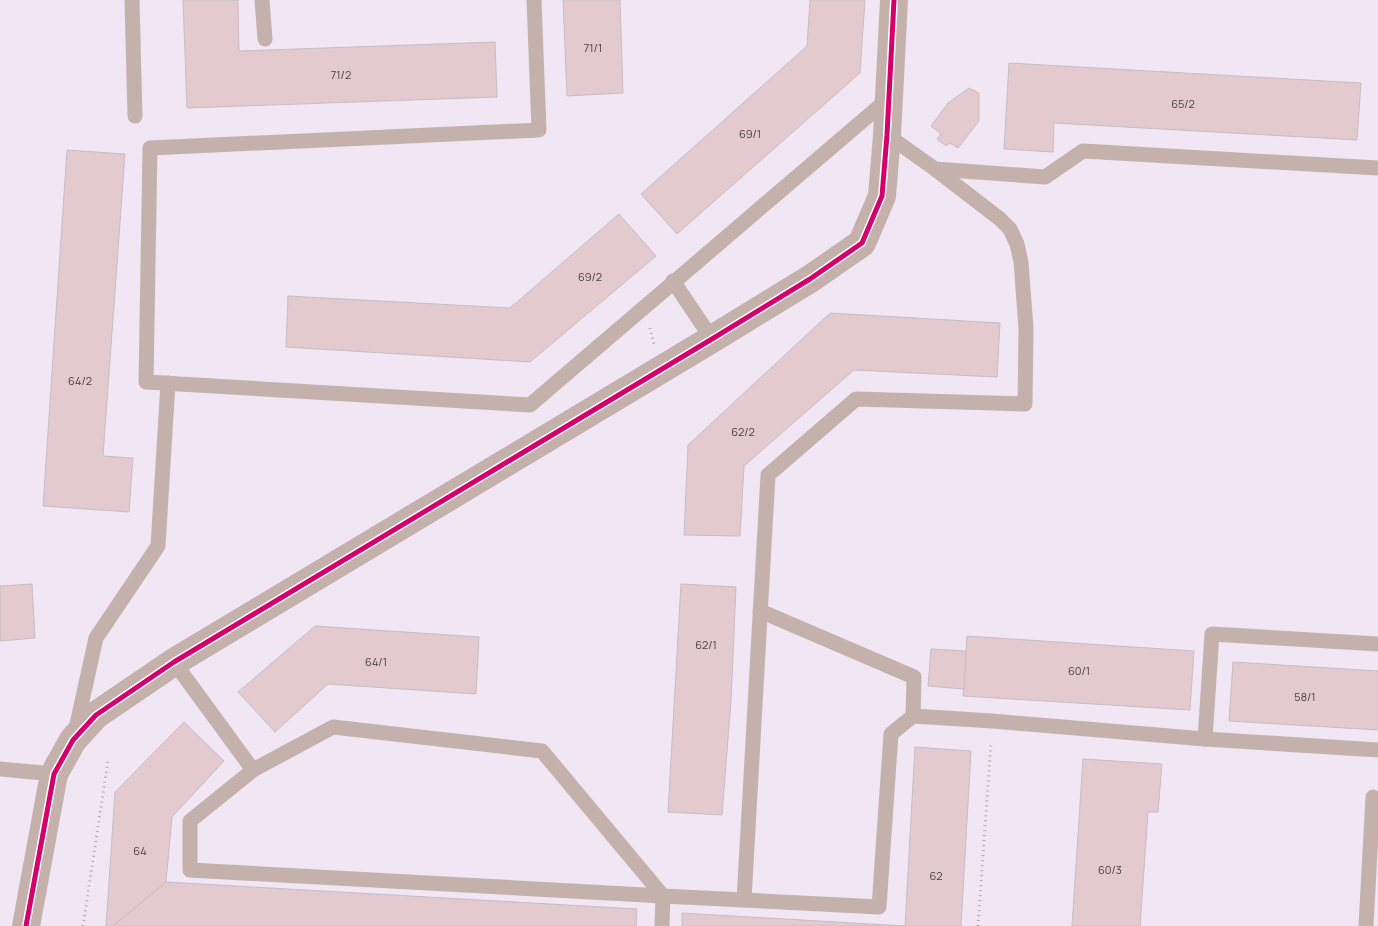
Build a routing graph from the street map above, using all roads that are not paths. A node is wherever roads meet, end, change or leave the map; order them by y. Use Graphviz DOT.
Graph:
graph roads {
  1 [pos="132,0"];
  2 [pos="262,0"];
  3 [pos="534,0"];
  4 [pos="894,0"];
  5 [pos="265,39"];
  6 [pos="888,100"];
  7 [pos="135,116"];
  8 [pos="887,135"];
  9 [pos="1378,168"];
  10 [pos="935,169"];
  11 [pos="673,281"];
  12 [pos="712,339"];
  13 [pos="168,383"];
  14 [pos="760,610"];
  15 [pos="1378,644"];
  16 [pos="174,662"];
  17 [pos="913,716"];
  18 [pos="73,740"];
  19 [pos="1205,740"];
  20 [pos="1378,750"];
  21 [pos="0,769"];
  22 [pos="253,770"];
  23 [pos="54,774"];
  24 [pos="1373,797"];
  25 [pos="664,896"];
  26 [pos="744,900"];
  27 [pos="26,926"];
  28 [pos="662,926"];
  29 [pos="1366,926"];
  1 -- 7 [label="lane"];
  2 -- 5 [label="lane"];
  3 -- 13 [label="lane"];
  4 -- 6 [label="street"];
  6 -- 8 [label="street"];
  6 -- 11 [label="lane"];
  8 -- 10 [label="lane"];
  8 -- 12 [label="street"];
  9 -- 10 [label="lane"];
  10 -- 14 [label="lane"];
  11 -- 12 [label="lane"];
  11 -- 13 [label="lane"];
  12 -- 16 [label="street"];
  13 -- 18 [label="lane"];
  14 -- 17 [label="lane"];
  14 -- 26 [label="lane"];
  15 -- 19 [label="lane"];
  16 -- 18 [label="street"];
  16 -- 22 [label="lane"];
  17 -- 19 [label="lane"];
  17 -- 26 [label="lane"];
  18 -- 23 [label="street"];
  19 -- 20 [label="lane"];
  21 -- 23 [label="lane"];
  22 -- 25 [label="lane"];
  22 -- 25 [label="lane"];
  23 -- 27 [label="street"];
  24 -- 29 [label="lane"];
  25 -- 26 [label="lane"];
  25 -- 28 [label="lane"];
}
